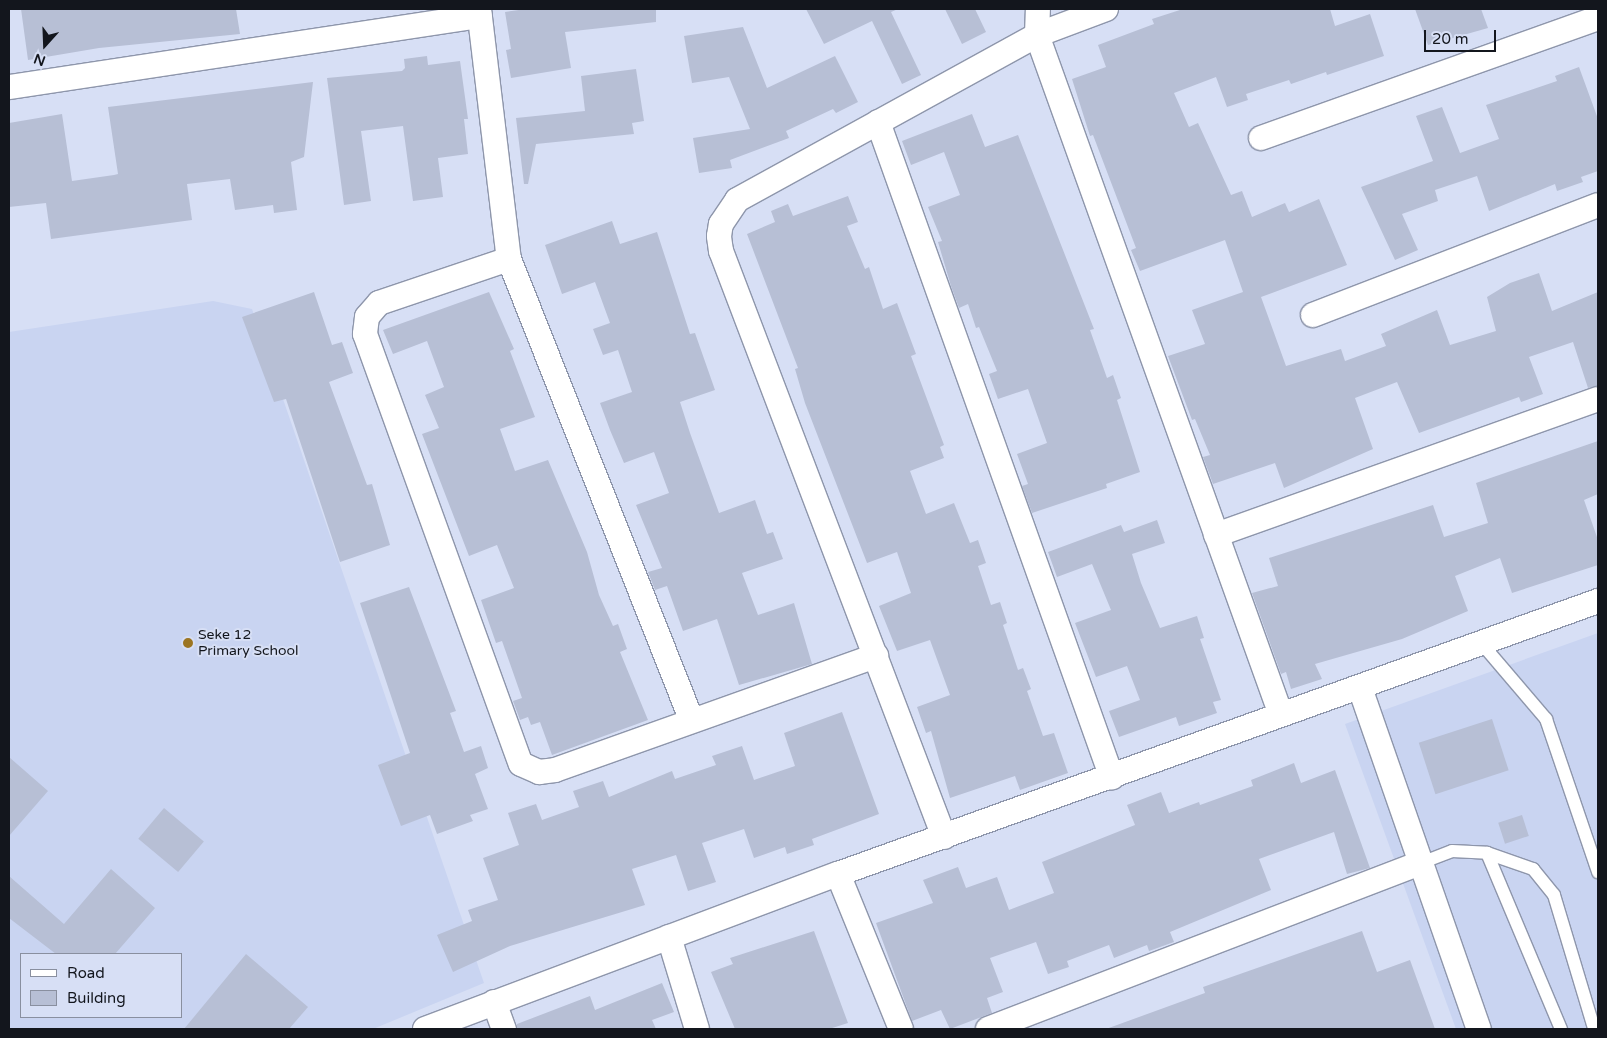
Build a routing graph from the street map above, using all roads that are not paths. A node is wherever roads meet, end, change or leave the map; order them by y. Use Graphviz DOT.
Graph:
graph roads {
  1 [pos="1038,9"];
  2 [pos="1106,9"];
  3 [pos="480,12"];
  4 [pos="1598,18"];
  5 [pos="1037,35"];
  6 [pos="9,87"];
  7 [pos="878,122"];
  8 [pos="1261,138"];
  9 [pos="1598,205"];
  10 [pos="509,259"];
  11 [pos="1313,315"];
  12 [pos="1598,399"];
  13 [pos="1216,535"];
  14 [pos="1598,601"];
  15 [pos="1482,644"];
  16 [pos="876,656"];
  17 [pos="1360,688"];
  18 [pos="1281,715"];
  19 [pos="692,719"];
  20 [pos="1112,778"];
  21 [pos="944,837"];
  22 [pos="1488,853"];
  23 [pos="1421,863"];
  24 [pos="1598,872"];
  25 [pos="838,874"];
  26 [pos="668,937"];
  27 [pos="494,1002"];
  28 [pos="1595,1028"];
  29 [pos="424,1029"];
  30 [pos="504,1029"];
  31 [pos="697,1029"];
  32 [pos="901,1029"];
  33 [pos="988,1029"];
  34 [pos="1479,1029"];
  35 [pos="1561,1029"];
  1 -- 5 [label="street"];
  2 -- 5 [label="street"];
  3 -- 6 [label="street"];
  3 -- 10 [label="street"];
  4 -- 8 [label="street"];
  5 -- 7 [label="street"];
  5 -- 13 [label="street"];
  7 -- 16 [label="street"];
  7 -- 20 [label="street"];
  9 -- 11 [label="street"];
  10 -- 19 [label="street"];
  10 -- 19 [label="street"];
  12 -- 13 [label="street"];
  13 -- 18 [label="street"];
  14 -- 15 [label="street"];
  15 -- 17 [label="street"];
  15 -- 24 [label="lane"];
  16 -- 19 [label="street"];
  16 -- 21 [label="street"];
  17 -- 18 [label="street"];
  17 -- 23 [label="street"];
  18 -- 20 [label="street"];
  20 -- 21 [label="street"];
  21 -- 25 [label="street"];
  22 -- 23 [label="lane"];
  22 -- 28 [label="lane"];
  22 -- 35 [label="lane"];
  23 -- 33 [label="street"];
  23 -- 34 [label="street"];
  25 -- 26 [label="street"];
  25 -- 32 [label="street"];
  26 -- 27 [label="street"];
  26 -- 31 [label="street"];
  27 -- 29 [label="street"];
  27 -- 30 [label="street"];
}
